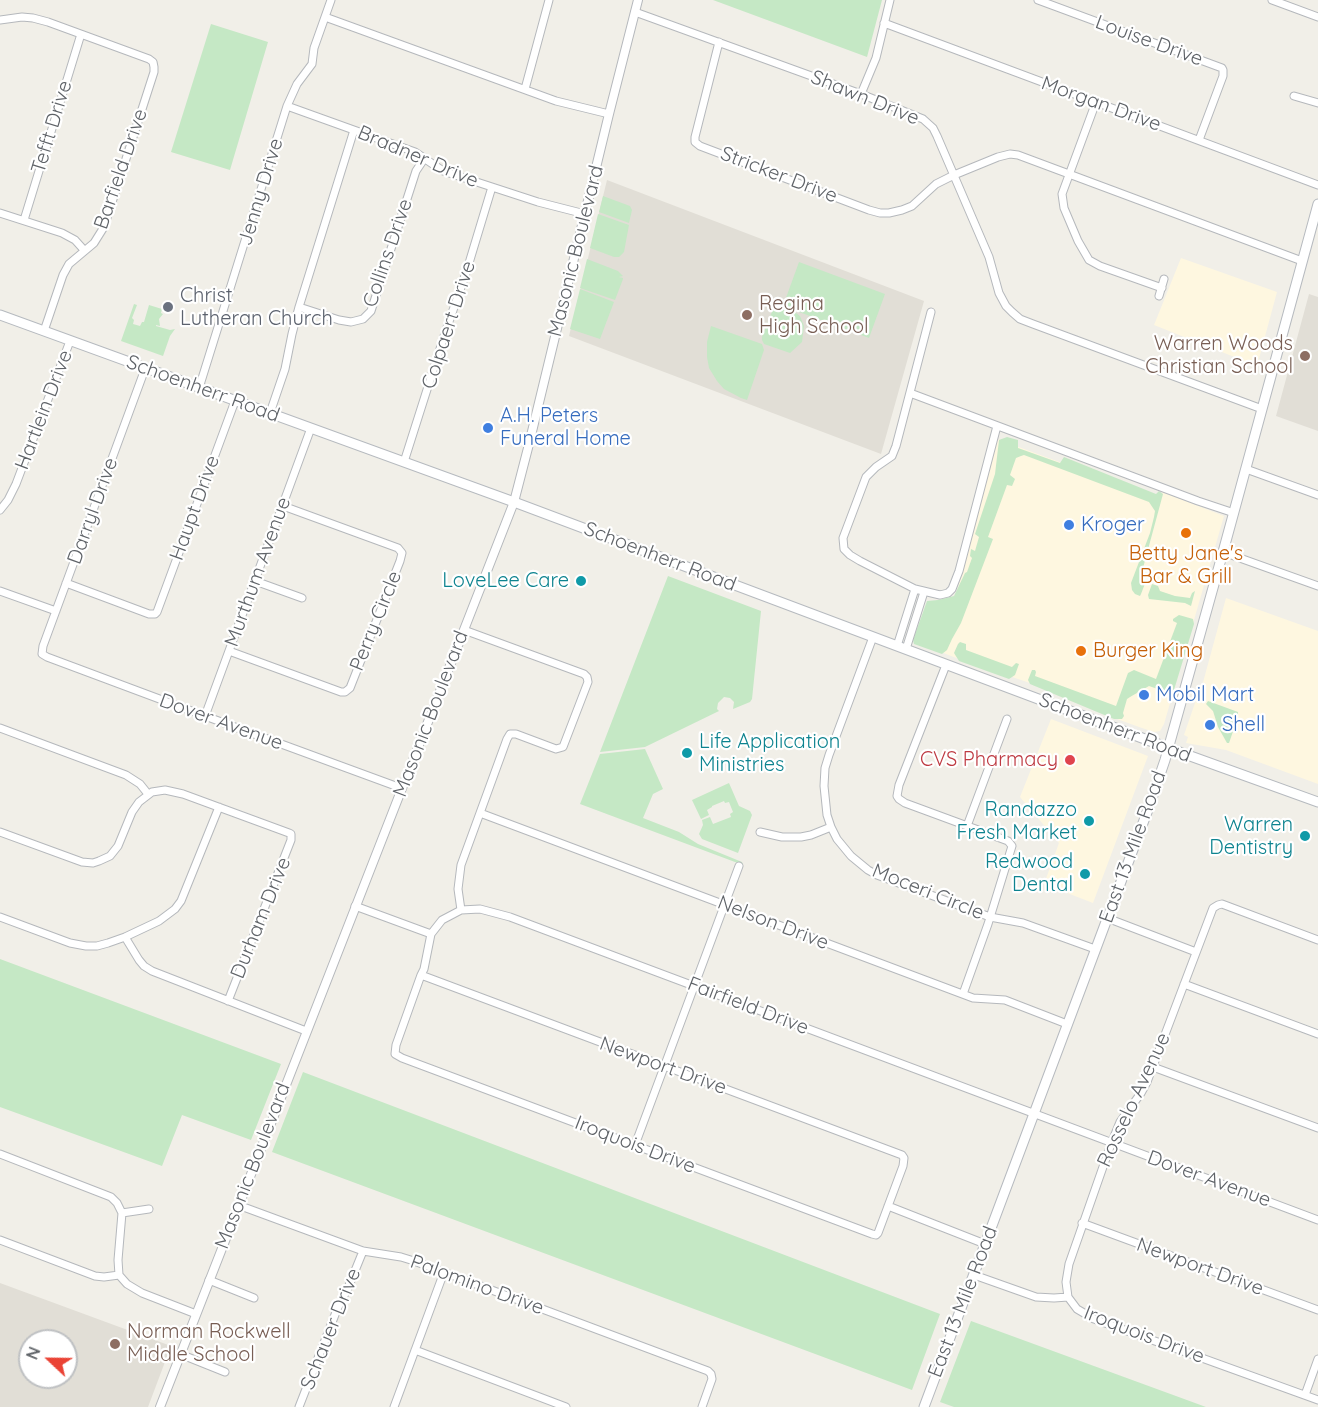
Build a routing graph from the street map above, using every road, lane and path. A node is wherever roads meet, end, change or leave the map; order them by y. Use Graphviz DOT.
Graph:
graph roads {
  1 [pos="331,0"];
  2 [pos="549,0"];
  3 [pos="638,0"];
  4 [pos="890,0"];
  5 [pos="1038,0"];
  6 [pos="1272,0"];
  7 [pos="635,12"];
  8 [pos="325,17"];
  9 [pos="1318,17"];
  10 [pos="0,20"];
  11 [pos="884,23"];
  12 [pos="81,34"];
  13 [pos="719,42"];
  14 [pos="525,89"];
  15 [pos="861,94"];
  16 [pos="1294,96"];
  17 [pos="1096,102"];
  18 [pos="1318,103"];
  19 [pos="287,106"];
  20 [pos="609,114"];
  21 [pos="354,130"];
  22 [pos="1199,140"];
  23 [pos="424,159"];
  24 [pos="1068,173"];
  25 [pos="954,176"];
  26 [pos="1318,185"];
  27 [pos="492,187"];
  28 [pos="1318,204"];
  29 [pos="0,213"];
  30 [pos="585,214"];
  31 [pos="24,220"];
  32 [pos="84,250"];
  33 [pos="1302,261"];
  34 [pos="1164,279"];
  35 [pos="1162,288"];
  36 [pos="1159,296"];
  37 [pos="299,307"];
  38 [pos="931,312"];
  39 [pos="0,315"];
  40 [pos="44,332"];
  41 [pos="70,341"];
  42 [pos="145,369"];
  43 [pos="198,388"];
  44 [pos="910,393"];
  45 [pos="235,401"];
  46 [pos="1262,409"];
  47 [pos="270,413"];
  48 [pos="997,426"];
  49 [pos="311,428"];
  50 [pos="404,462"];
  51 [pos="1246,469"];
  52 [pos="1318,495"];
  53 [pos="514,502"];
  54 [pos="283,506"];
  55 [pos="0,510"];
  56 [pos="1234,513"];
  57 [pos="1223,552"];
  58 [pos="255,580"];
  59 [pos="66,583"];
  60 [pos="1318,586"];
  61 [pos="915,589"];
  62 [pos="0,591"];
  63 [pos="924,592"];
  64 [pos="302,598"];
  65 [pos="56,611"];
  66 [pos="464,630"];
  67 [pos="873,637"];
  68 [pos="901,648"];
  69 [pos="229,651"];
  70 [pos="42,654"];
  71 [pos="946,665"];
  72 [pos="205,716"];
  73 [pos="1007,719"];
  74 [pos="0,728"];
  75 [pos="1168,748"];
  76 [pos="401,788"];
  77 [pos="148,794"];
  78 [pos="1318,802"];
  79 [pos="219,807"];
  80 [pos="480,813"];
  81 [pos="967,826"];
  82 [pos="831,827"];
  83 [pos="0,832"];
  84 [pos="760,832"];
  85 [pos="739,866"];
  86 [pos="725,905"];
  87 [pos="355,906"];
  88 [pos="461,910"];
  89 [pos="0,917"];
  90 [pos="990,917"];
  91 [pos="1107,918"];
  92 [pos="431,934"];
  93 [pos="125,937"];
  94 [pos="1318,940"];
  95 [pos="1095,949"];
  96 [pos="1196,952"];
  97 [pos="422,975"];
  98 [pos="1184,984"];
  99 [pos="694,986"];
  100 [pos="963,994"];
  101 [pos="228,1001"];
  102 [pos="1067,1024"];
  103 [pos="306,1031"];
  104 [pos="1318,1034"];
  105 [pos="664,1066"];
  106 [pos="1153,1067"];
  107 [pos="1034,1114"];
  108 [pos="1318,1128"];
  109 [pos="1112,1143"];
  110 [pos="635,1145"];
  111 [pos="0,1154"];
  112 [pos="238,1205"];
  113 [pos="888,1206"];
  114 [pos="149,1209"];
  115 [pos="122,1213"];
  116 [pos="1318,1220"];
  117 [pos="1082,1223"];
  118 [pos="0,1240"];
  119 [pos="986,1244"];
  120 [pos="363,1251"];
  121 [pos="444,1272"];
  122 [pos="119,1275"];
  123 [pos="974,1275"];
  124 [pos="209,1280"];
  125 [pos="1068,1297"];
  126 [pos="254,1298"];
  127 [pos="1318,1310"];
  128 [pos="196,1314"];
  129 [pos="415,1350"];
  130 [pos="180,1354"];
  131 [pos="1318,1359"];
  132 [pos="225,1372"];
  133 [pos="1305,1395"];
  134 [pos="1318,1400"];
  135 [pos="159,1407"];
  136 [pos="299,1407"];
  137 [pos="394,1407"];
  138 [pos="566,1407"];
  139 [pos="702,1407"];
  140 [pos="924,1407"];
  1 -- 8 [label="street, Jenny Drive"];
  2 -- 14 [label="street"];
  3 -- 7 [label="street, Masonic Boulevard"];
  4 -- 11 [label="street"];
  5 -- 22 [label="street, Louise Drive"];
  6 -- 9 [label="street"];
  7 -- 13 [label="street, Shawn Drive"];
  7 -- 20 [label="street, Masonic Boulevard"];
  8 -- 14 [label="street"];
  8 -- 19 [label="street, Jenny Drive"];
  10 -- 12 [label="street"];
  11 -- 15 [label="street"];
  11 -- 17 [label="street, Morgan Drive"];
  12 -- 31 [label="street, Tefft Drive"];
  12 -- 32 [label="street, Barfield Drive"];
  13 -- 15 [label="street, Shawn Drive"];
  13 -- 25 [label="street, Stricker Drive"];
  14 -- 20 [label="street"];
  15 -- 25 [label="street, Shawn Drive"];
  16 -- 18 [label="street"];
  17 -- 22 [label="street, Morgan Drive"];
  17 -- 24 [label="street"];
  19 -- 21 [label="street, Bradner Drive"];
  19 -- 43 [label="street, Jenny Drive"];
  20 -- 30 [label="street, Masonic Boulevard"];
  21 -- 23 [label="street, Bradner Drive"];
  21 -- 37 [label="street"];
  22 -- 26 [label="street, Morgan Drive"];
  23 -- 27 [label="street, Bradner Drive"];
  23 -- 37 [label="street, Collins Drive"];
  24 -- 25 [label="street"];
  24 -- 33 [label="street"];
  24 -- 35 [label="street"];
  25 -- 46 [label="street, Shawn Drive"];
  27 -- 30 [label="street, Bradner Drive"];
  27 -- 50 [label="street, Colpaert Drive"];
  28 -- 33 [label="main road, East 13 Mile Road"];
  29 -- 31 [label="street"];
  30 -- 53 [label="street, Masonic Boulevard"];
  31 -- 32 [label="street"];
  32 -- 40 [label="street, Barfield Drive"];
  33 -- 46 [label="main road, East 13 Mile Road"];
  34 -- 35 [label="street"];
  35 -- 36 [label="street"];
  37 -- 47 [label="street"];
  38 -- 44 [label="street"];
  39 -- 40 [label="main road, Schoenherr Road"];
  40 -- 41 [label="main road, Schoenherr Road"];
  41 -- 42 [label="main road, Schoenherr Road"];
  41 -- 55 [label="street, Hartlein Drive"];
  42 -- 43 [label="main road, Schoenherr Road"];
  42 -- 59 [label="street, Darryl Drive"];
  43 -- 45 [label="main road, Schoenherr Road"];
  44 -- 48 [label="street"];
  44 -- 61 [label="street"];
  45 -- 47 [label="main road, Schoenherr Road"];
  45 -- 59 [label="street, Haupt Drive"];
  46 -- 51 [label="main road, East 13 Mile Road"];
  47 -- 49 [label="main road, Schoenherr Road"];
  48 -- 56 [label="street"];
  48 -- 63 [label="street"];
  49 -- 50 [label="main road, Schoenherr Road"];
  49 -- 54 [label="street, Murthum Avenue"];
  50 -- 53 [label="main road, Schoenherr Road"];
  51 -- 52 [label="street"];
  51 -- 56 [label="main road, East 13 Mile Road"];
  53 -- 66 [label="street, Masonic Boulevard"];
  53 -- 67 [label="main road, Schoenherr Road"];
  54 -- 58 [label="street, Murthum Avenue"];
  54 -- 69 [label="street, Perry Circle"];
  56 -- 57 [label="main road, East 13 Mile Road"];
  57 -- 60 [label="street"];
  57 -- 75 [label="main road, East 13 Mile Road"];
  58 -- 64 [label="street"];
  58 -- 69 [label="street, Murthum Avenue"];
  59 -- 65 [label="street, Darryl Drive"];
  61 -- 63 [label="street"];
  61 -- 68 [label="street"];
  62 -- 65 [label="street"];
  63 -- 68 [label="street"];
  65 -- 70 [label="street, Darryl Drive"];
  66 -- 76 [label="street, Masonic Boulevard"];
  66 -- 80 [label="street"];
  67 -- 68 [label="main road, Schoenherr Road"];
  67 -- 82 [label="street, Moceri Circle"];
  68 -- 71 [label="main road, Schoenherr Road"];
  69 -- 72 [label="street, Murthum Avenue"];
  70 -- 72 [label="street, Dover Avenue"];
  71 -- 75 [label="main road, Schoenherr Road"];
  71 -- 81 [label="street"];
  72 -- 76 [label="street, Dover Avenue"];
  73 -- 81 [label="street"];
  74 -- 77 [label="street"];
  75 -- 78 [label="main road, Schoenherr Road"];
  75 -- 91 [label="main road, East 13 Mile Road"];
  76 -- 87 [label="street, Masonic Boulevard"];
  77 -- 79 [label="street"];
  77 -- 83 [label="street"];
  79 -- 93 [label="street"];
  79 -- 101 [label="street, Durham Drive"];
  80 -- 86 [label="street, Nelson Drive"];
  80 -- 88 [label="street"];
  81 -- 90 [label="street"];
  82 -- 84 [label="street"];
  82 -- 90 [label="street, Moceri Circle"];
  85 -- 86 [label="street"];
  86 -- 99 [label="street"];
  86 -- 100 [label="street, Nelson Drive"];
  87 -- 92 [label="street"];
  87 -- 103 [label="street, Masonic Boulevard"];
  88 -- 92 [label="street"];
  88 -- 99 [label="street, Fairfield Drive"];
  89 -- 93 [label="street"];
  90 -- 95 [label="street, Moceri Circle"];
  90 -- 100 [label="street"];
  91 -- 95 [label="main road, East 13 Mile Road"];
  91 -- 96 [label="street"];
  92 -- 97 [label="street"];
  93 -- 101 [label="street"];
  94 -- 96 [label="street, Rosselo Avenue"];
  95 -- 102 [label="main road, East 13 Mile Road"];
  96 -- 98 [label="street, Rosselo Avenue"];
  97 -- 105 [label="street, Newport Drive"];
  97 -- 110 [label="street, Iroquois Drive"];
  98 -- 104 [label="street"];
  98 -- 106 [label="street, Rosselo Avenue"];
  99 -- 105 [label="street"];
  99 -- 107 [label="street, Fairfield Drive"];
  100 -- 102 [label="street, Nelson Drive"];
  101 -- 103 [label="street"];
  102 -- 107 [label="main road, East 13 Mile Road"];
  103 -- 112 [label="street, Masonic Boulevard"];
  105 -- 110 [label="street"];
  105 -- 113 [label="street, Newport Drive"];
  106 -- 108 [label="street"];
  106 -- 109 [label="street, Rosselo Avenue"];
  107 -- 109 [label="street, Dover Avenue"];
  107 -- 119 [label="main road, East 13 Mile Road"];
  109 -- 116 [label="street, Dover Avenue"];
  109 -- 117 [label="street, Rosselo Avenue"];
  110 -- 113 [label="street, Iroquois Drive"];
  111 -- 115 [label="street"];
  112 -- 120 [label="street, Palomino Drive"];
  112 -- 124 [label="street, Masonic Boulevard"];
  113 -- 119 [label="street"];
  114 -- 115 [label="street"];
  115 -- 122 [label="street"];
  117 -- 125 [label="street, Rosselo Avenue"];
  117 -- 127 [label="street, Newport Drive"];
  118 -- 122 [label="street"];
  119 -- 123 [label="main road, East 13 Mile Road"];
  120 -- 121 [label="street, Palomino Drive"];
  120 -- 136 [label="street, Schauer Drive"];
  121 -- 129 [label="street"];
  121 -- 139 [label="street, Palomino Drive"];
  122 -- 128 [label="street"];
  123 -- 125 [label="street, Iroquois Drive"];
  123 -- 140 [label="main road, East 13 Mile Road"];
  124 -- 126 [label="street"];
  124 -- 128 [label="street, Masonic Boulevard"];
  125 -- 133 [label="street, Iroquois Drive"];
  128 -- 130 [label="street, Masonic Boulevard"];
  129 -- 137 [label="street"];
  129 -- 138 [label="street"];
  130 -- 132 [label="street"];
  130 -- 135 [label="street, Masonic Boulevard"];
  131 -- 133 [label="street"];
  133 -- 134 [label="street, Iroquois Drive"];
}
